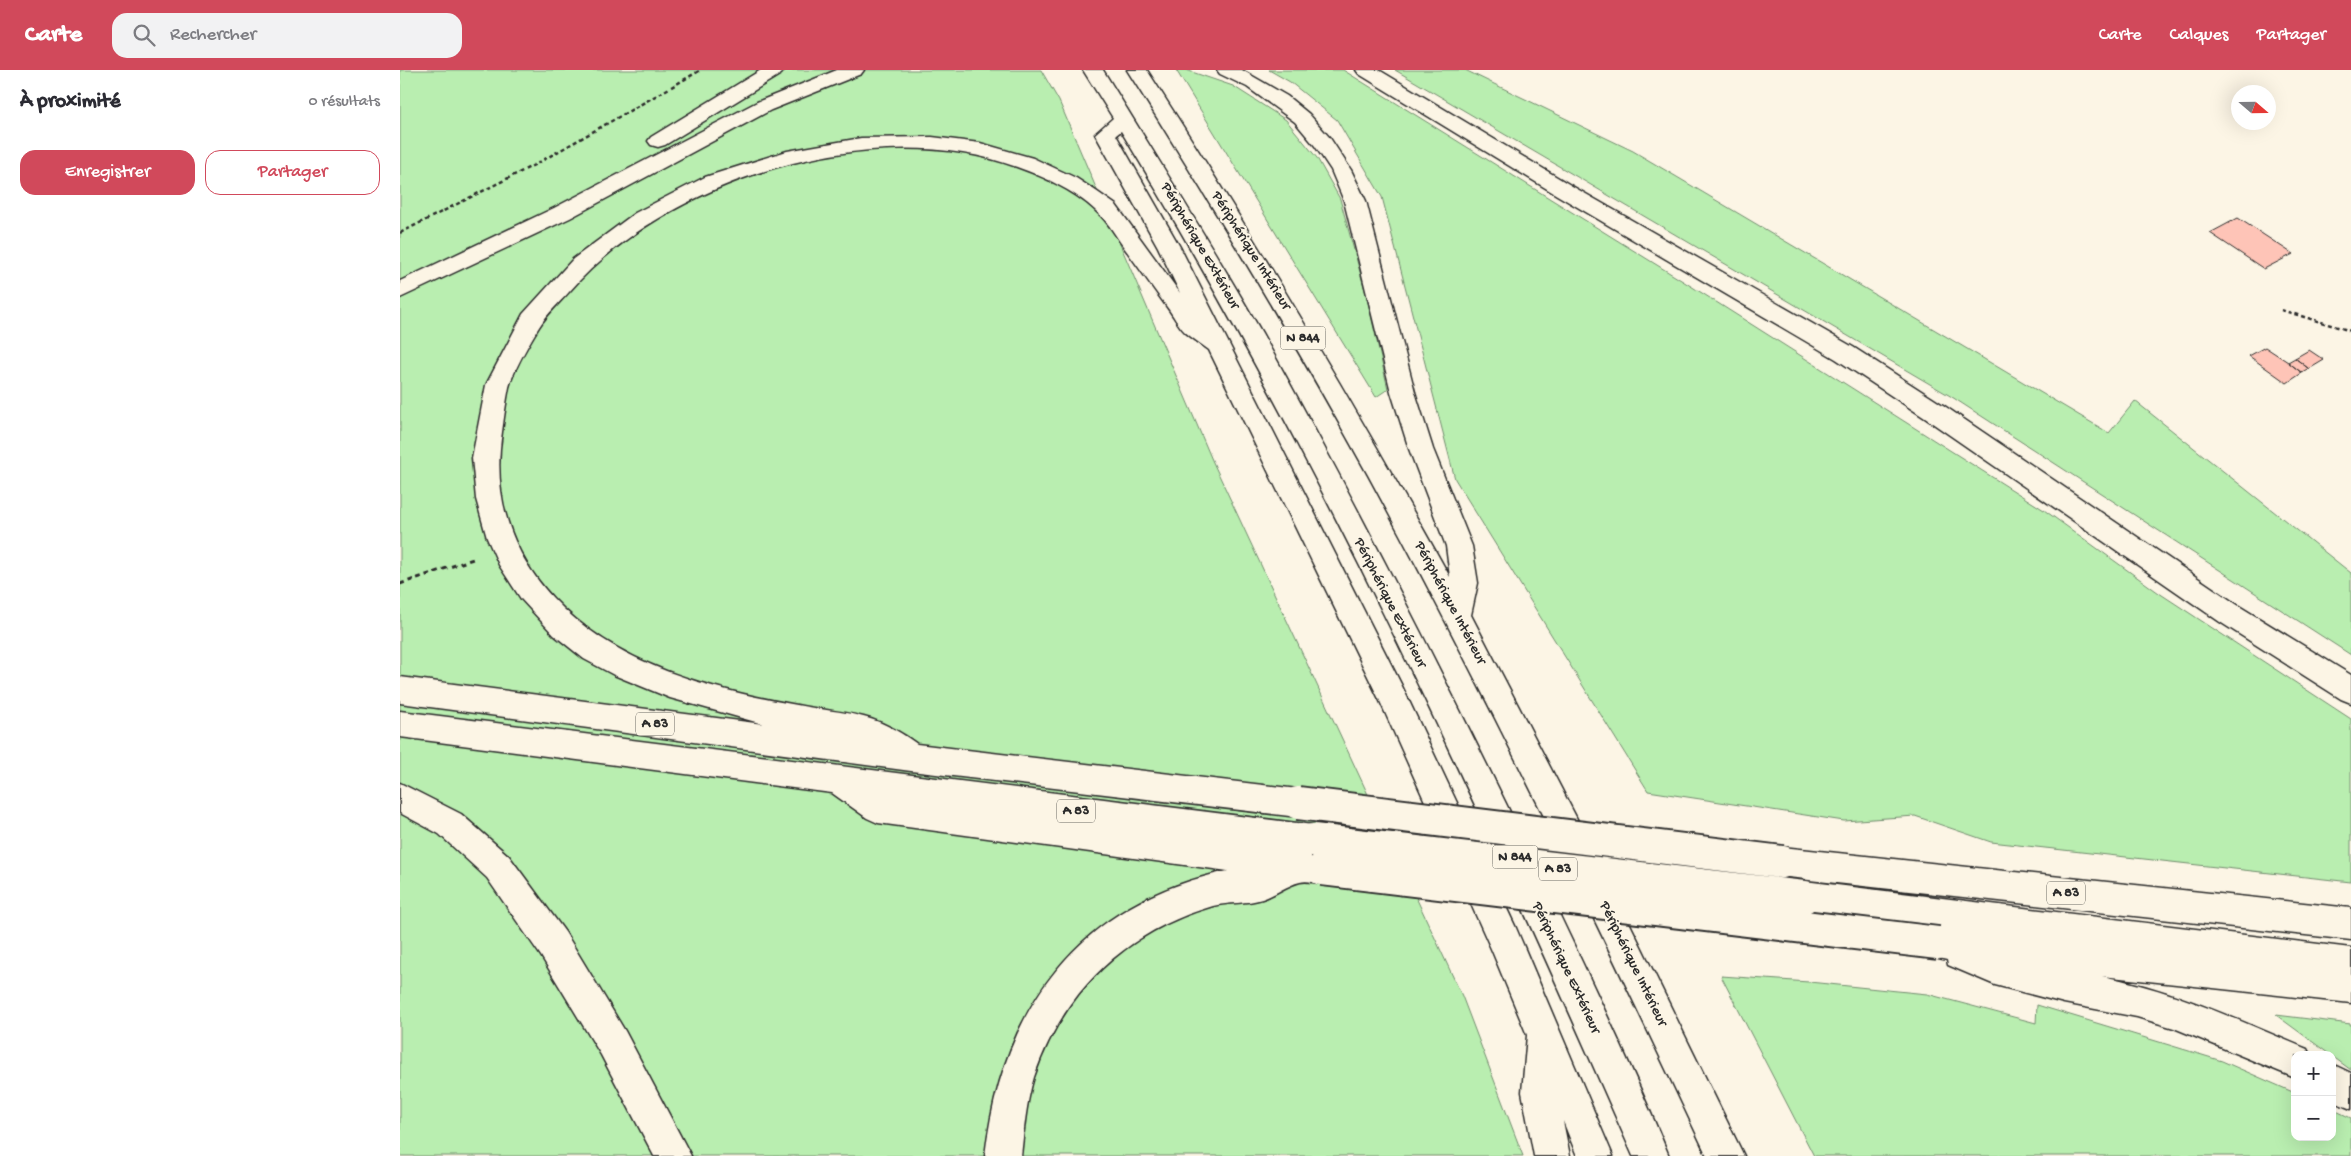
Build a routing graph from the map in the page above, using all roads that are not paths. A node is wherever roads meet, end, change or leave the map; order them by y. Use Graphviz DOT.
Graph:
graph roads {
  1 [pos="774,70"];
  2 [pos="854,70"];
  3 [pos="1093,70"];
  4 [pos="1137,70"];
  5 [pos="1227,70"];
  6 [pos="1366,70"];
  7 [pos="1124,118"];
  8 [pos="403,288"];
  9 [pos="1218,345"];
  10 [pos="1457,614"];
  11 [pos="400,690"];
  12 [pos="2351,690"];
  13 [pos="400,724"];
  14 [pos="911,757"];
  15 [pos="400,797"];
  16 [pos="1312,858"];
  17 [pos="2351,924"];
  18 [pos="1938,943"];
  19 [pos="2351,964"];
  20 [pos="2351,986"];
  21 [pos="1544,1031"];
  22 [pos="2291,1059"];
  23 [pos="2336,1083"];
  24 [pos="2351,1092"];
  25 [pos="673,1156"];
  26 [pos="1003,1156"];
  27 [pos="1552,1156"];
  28 [pos="1595,1156"];
  29 [pos="1651,1156"];
  30 [pos="1726,1156"];
  1 -- 8 [label="highway"];
  2 -- 8 [label="highway"];
  3 -- 7 [label="highway, Périphérique Extérieur / N 844"];
  4 -- 10 [label="highway, Périphérique Intérieur / N 844"];
  5 -- 10 [label="highway"];
  6 -- 12 [label="highway"];
  7 -- 9 [label="highway"];
  7 -- 29 [label="highway, Périphérique Extérieur / N 844"];
  9 -- 14 [label="highway"];
  9 -- 21 [label="highway"];
  10 -- 30 [label="highway, Périphérique Intérieur / N 844"];
  11 -- 14 [label="highway, A 83"];
  13 -- 16 [label="highway, A 83"];
  14 -- 17 [label="highway, A 83, bridge"];
  15 -- 25 [label="highway"];
  16 -- 18 [label="highway, bridge"];
  16 -- 19 [label="highway, A 83, bridge"];
  16 -- 26 [label="highway"];
  18 -- 20 [label="highway"];
  18 -- 22 [label="highway"];
  21 -- 27 [label="highway"];
  21 -- 28 [label="highway"];
  23 -- 24 [label="highway"];
}
